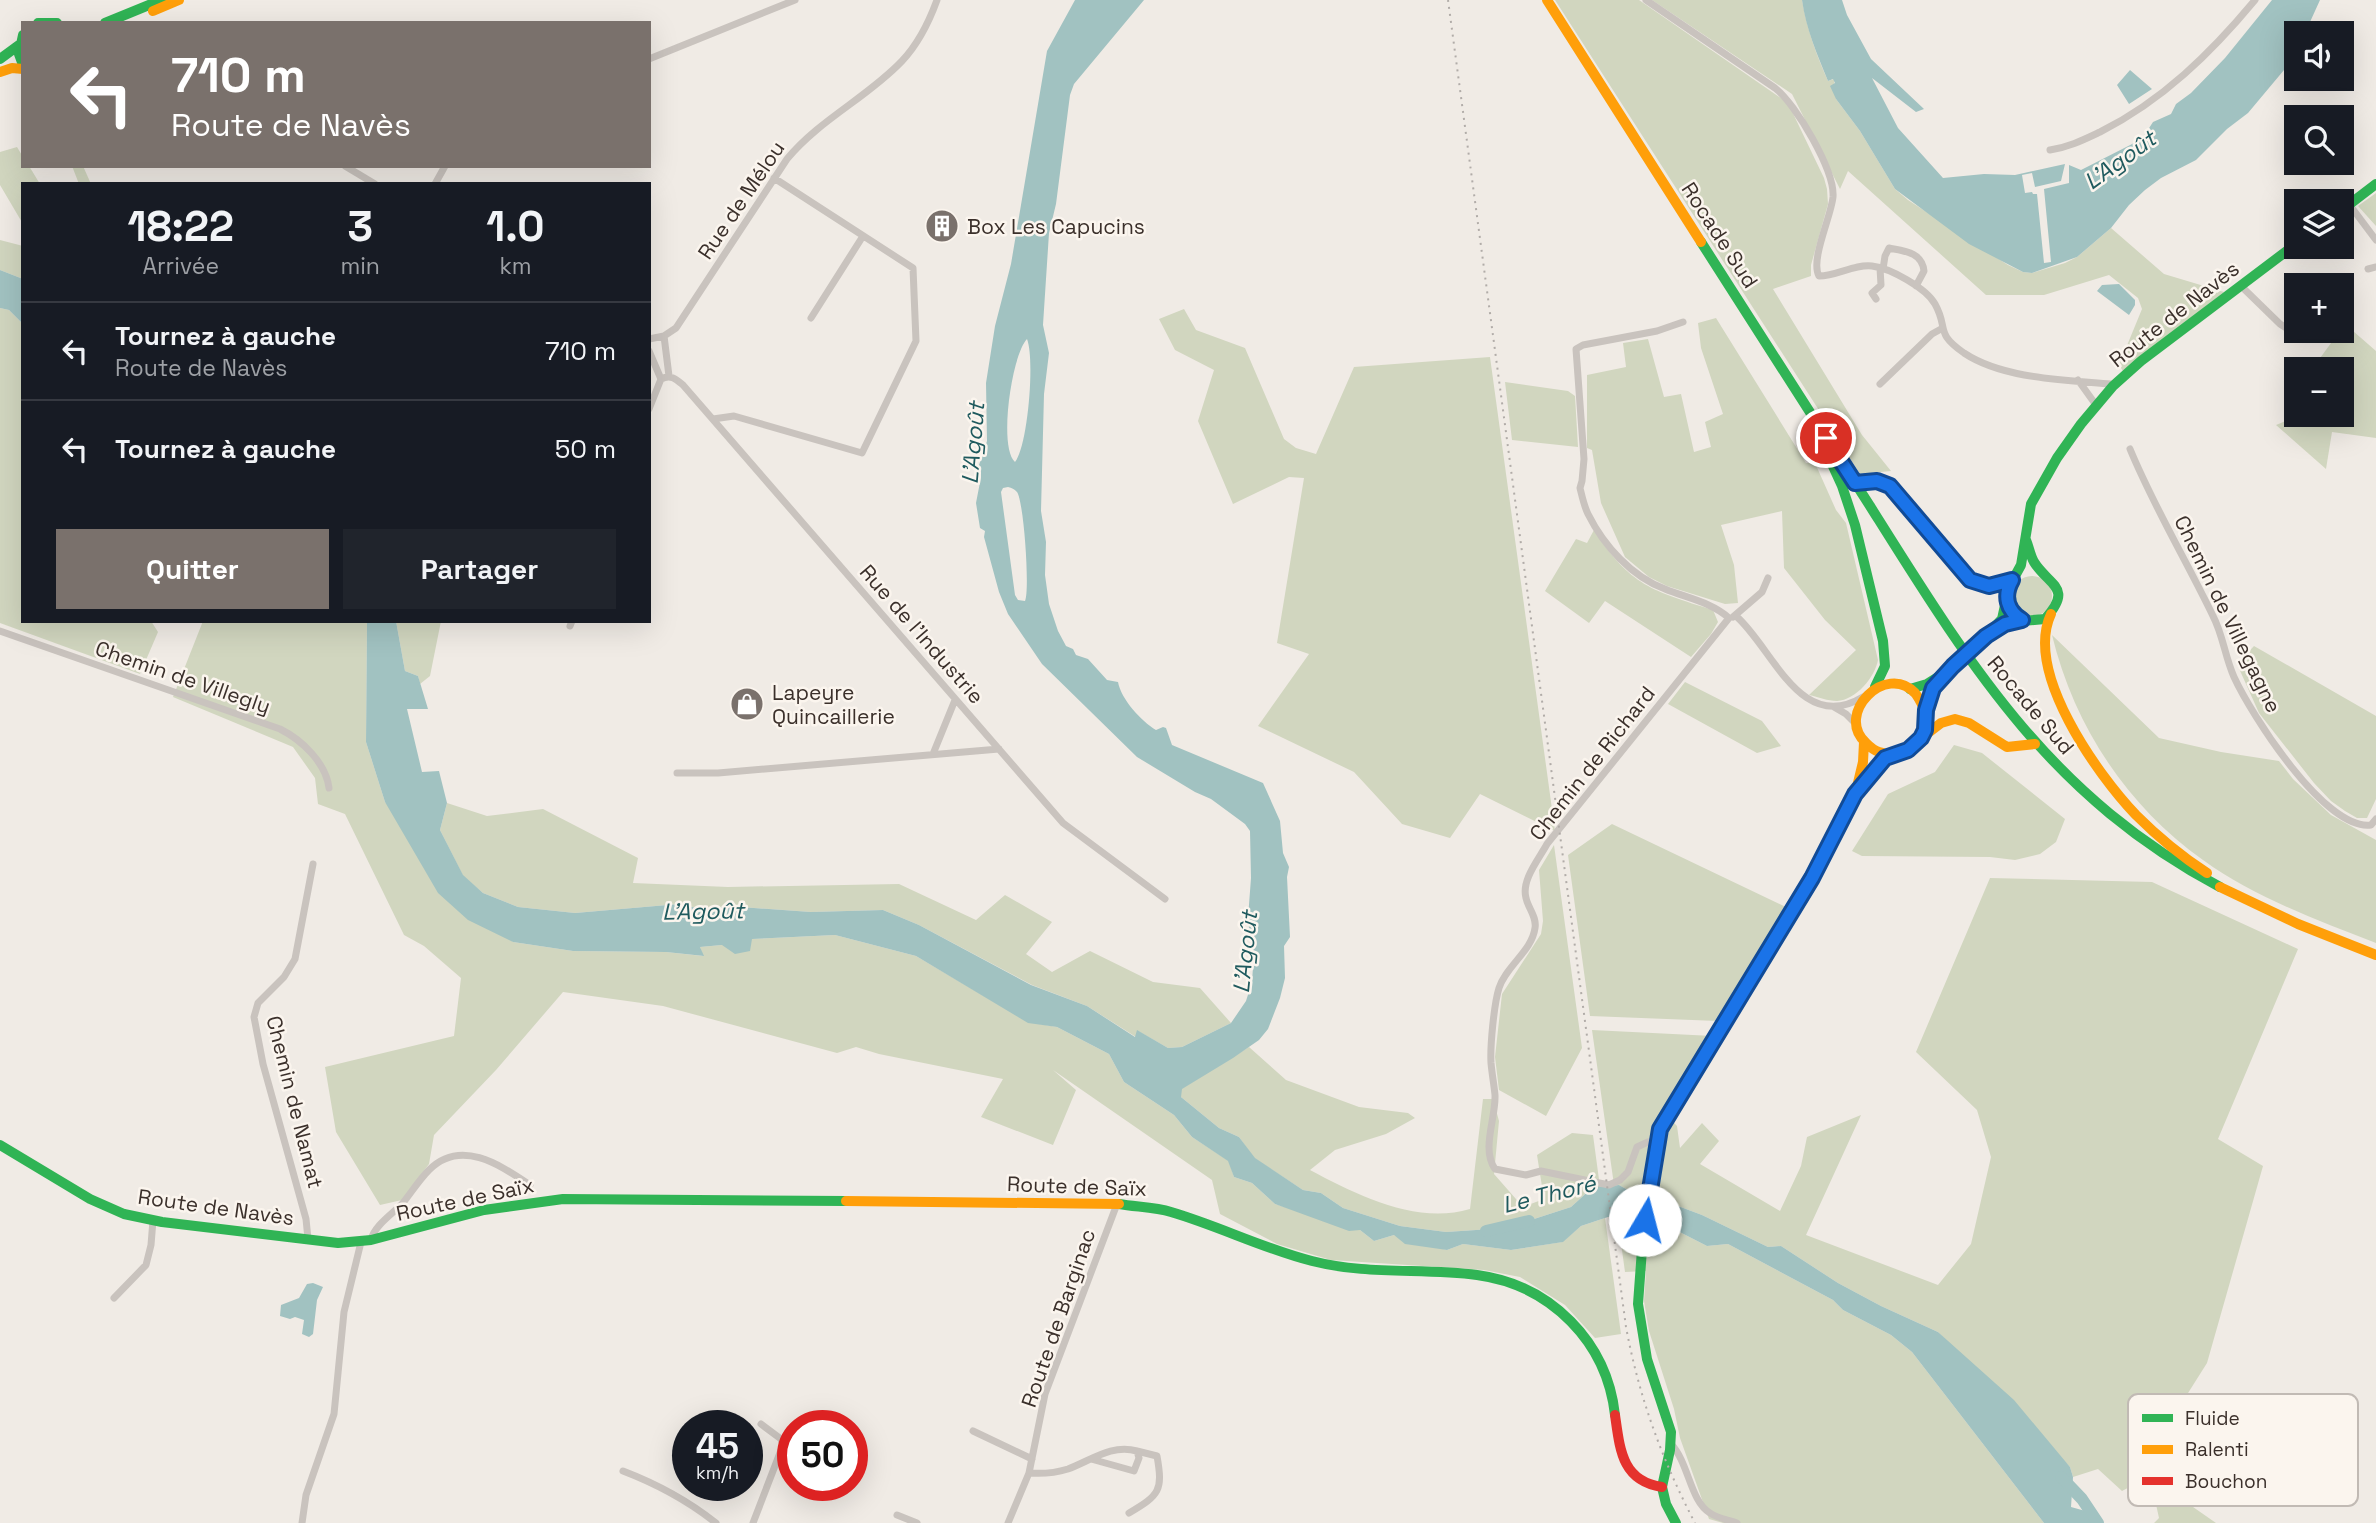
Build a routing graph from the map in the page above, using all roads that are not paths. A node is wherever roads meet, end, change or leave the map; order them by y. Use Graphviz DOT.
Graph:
graph roads {
  1 [pos="161,0"];
  2 [pos="179,0"];
  3 [pos="795,0"];
  4 [pos="937,0"];
  5 [pos="1547,0"];
  6 [pos="1646,0"];
  7 [pos="2255,0"];
  8 [pos="110,21"];
  9 [pos="129,21"];
  10 [pos="21,40"];
  11 [pos="651,58"];
  12 [pos="0,59"];
  13 [pos="21,60"];
  14 [pos="21,67"];
  15 [pos="0,72"];
  16 [pos="2050,150"];
  17 [pos="348,168"];
  18 [pos="774,178"];
  19 [pos="372,182"];
  20 [pos="2376,184"];
  21 [pos="2354,200"];
  22 [pos="2354,217"];
  23 [pos="863,236"];
  24 [pos="2376,240"];
  25 [pos="2284,253"];
  26 [pos="1882,268"];
  27 [pos="2241,285"];
  28 [pos="1916,286"];
  29 [pos="1876,299"];
  30 [pos="811,318"];
  31 [pos="1683,323"];
  32 [pos="2284,326"];
  33 [pos="1941,329"];
  34 [pos="664,336"];
  35 [pos="651,339"];
  36 [pos="667,355"];
  37 [pos="652,359"];
  38 [pos="1783,369"];
  39 [pos="665,377"];
  40 [pos="2078,380"];
  41 [pos="1880,384"];
  42 [pos="2113,386"];
  43 [pos="651,405"];
  44 [pos="2096,405"];
  45 [pos="713,419"];
  46 [pos="2130,449"];
  47 [pos="1855,483"];
  48 [pos="2025,533"];
  49 [pos="2042,572"];
  50 [pos="1768,578"];
  51 [pos="2014,579"];
  52 [pos="2007,601"];
  53 [pos="2051,614"];
  54 [pos="1733,617"];
  55 [pos="2022,620"];
  56 [pos="0,631"];
  57 [pos="1986,636"];
  58 [pos="1953,665"];
  59 [pos="1875,687"];
  60 [pos="1910,688"];
  61 [pos="1863,697"];
  62 [pos="955,700"];
  63 [pos="1833,707"];
  64 [pos="1926,710"];
  65 [pos="1856,725"];
  66 [pos="1921,738"];
  67 [pos="1864,742"];
  68 [pos="2035,744"];
  69 [pos="999,749"];
  70 [pos="933,754"];
  71 [pos="1891,754"];
  72 [pos="677,773"];
  73 [pos="329,788"];
  74 [pos="1855,794"];
  75 [pos="2376,819"];
  76 [pos="313,864"];
  77 [pos="1165,899"];
  78 [pos="2304,926"];
  79 [pos="2376,955"];
  80 [pos="1658,1141"];
  81 [pos="0,1144"];
  82 [pos="530,1185"];
  83 [pos="1116,1204"];
  84 [pos="153,1220"];
  85 [pos="308,1239"];
  86 [pos="366,1241"];
  87 [pos="114,1298"];
  88 [pos="763,1426"];
  89 [pos="973,1431"];
  90 [pos="1671,1444"];
  91 [pos="1137,1451"];
  92 [pos="1032,1459"];
  93 [pos="1091,1459"];
  94 [pos="623,1471"];
  95 [pos="1029,1474"];
  96 [pos="1662,1487"];
  97 [pos="763,1497"];
  98 [pos="761,1501"];
  99 [pos="1129,1513"];
  100 [pos="897,1515"];
  101 [pos="304,1522"];
  102 [pos="716,1523"];
  103 [pos="753,1523"];
  104 [pos="917,1523"];
  105 [pos="1008,1523"];
  106 [pos="1676,1523"];
  107 [pos="1737,1523"];
  1 -- 8 [label="main road"];
  2 -- 9 [label="main road"];
  3 -- 11 [label="street"];
  4 -- 18 [label="street, Rue de Mélou"];
  5 -- 38 [label="main road, Rocade Sud"];
  6 -- 26 [label="street"];
  7 -- 16 [label="street"];
  10 -- 12 [label="main road"];
  10 -- 13 [label="main road"];
  14 -- 15 [label="main road"];
  17 -- 19 [label="street"];
  18 -- 23 [label="street"];
  18 -- 34 [label="street, Rue de Mélou"];
  20 -- 21 [label="main road"];
  22 -- 24 [label="street"];
  23 -- 30 [label="street"];
  23 -- 45 [label="street"];
  25 -- 27 [label="main road, Route de Navès"];
  26 -- 28 [label="street"];
  26 -- 28 [label="street"];
  26 -- 29 [label="street"];
  27 -- 32 [label="street"];
  27 -- 42 [label="main road, Route de Navès"];
  28 -- 33 [label="street"];
  31 -- 54 [label="street"];
  33 -- 40 [label="street"];
  33 -- 41 [label="street"];
  34 -- 35 [label="street"];
  34 -- 36 [label="street"];
  36 -- 37 [label="street"];
  36 -- 39 [label="street"];
  37 -- 39 [label="street, Rue de l'Industrie"];
  38 -- 47 [label="main road, Rocade Sud"];
  38 -- 59 [label="main road"];
  39 -- 43 [label="street"];
  39 -- 45 [label="street, Rue de l'Industrie"];
  40 -- 42 [label="street"];
  40 -- 44 [label="street"];
  42 -- 44 [label="main road, Route de Navès"];
  44 -- 48 [label="main road, Route de Navès"];
  45 -- 62 [label="street, Rue de l'Industrie"];
  46 -- 75 [label="street, Chemin de Villegagne"];
  47 -- 51 [label="main road"];
  47 -- 68 [label="main road, Rocade Sud"];
  48 -- 49 [label="main road"];
  48 -- 51 [label="main road, Route de Navès"];
  49 -- 51 [label="main road"];
  49 -- 53 [label="main road"];
  50 -- 54 [label="street"];
  51 -- 52 [label="main road, Route de Navès"];
  52 -- 55 [label="main road"];
  52 -- 57 [label="main road, Route de Navès"];
  53 -- 55 [label="main road, Route de Navès"];
  53 -- 78 [label="main road"];
  54 -- 63 [label="street"];
  54 -- 80 [label="street, Chemin de Richard"];
  55 -- 57 [label="main road, Route de Navès"];
  56 -- 73 [label="street, Chemin de Villegly"];
  57 -- 58 [label="main road, Route de Navès, bridge"];
  58 -- 60 [label="main road, Route de Navès"];
  58 -- 64 [label="main road, Route de Navès"];
  59 -- 60 [label="main road, Route de Navès"];
  59 -- 61 [label="main road"];
  60 -- 64 [label="main road"];
  61 -- 63 [label="street"];
  61 -- 65 [label="main road"];
  62 -- 69 [label="street, Rue de l'Industrie"];
  62 -- 70 [label="street"];
  63 -- 65 [label="street"];
  64 -- 66 [label="main road, Route de Navès"];
  65 -- 67 [label="main road"];
  66 -- 68 [label="main road"];
  66 -- 71 [label="main road"];
  67 -- 71 [label="main road"];
  67 -- 74 [label="main road"];
  68 -- 78 [label="main road, Rocade Sud"];
  69 -- 70 [label="street"];
  69 -- 77 [label="street, Rue de l'Industrie"];
  70 -- 72 [label="street"];
  71 -- 74 [label="main road"];
  74 -- 80 [label="main road"];
  76 -- 85 [label="street, Chemin de Namat"];
  78 -- 79 [label="main road, Rocade Sud"];
  80 -- 90 [label="main road"];
  81 -- 84 [label="main road, Route de Navès"];
  82 -- 86 [label="street"];
  83 -- 86 [label="main road, Route de Saïx"];
  83 -- 92 [label="street, Route de Barginac"];
  83 -- 96 [label="main road, Route de Saïx"];
  84 -- 85 [label="main road, Route de Navès"];
  84 -- 87 [label="street"];
  85 -- 86 [label="main road, Route de Navès"];
  86 -- 101 [label="street"];
  88 -- 97 [label="street"];
  89 -- 92 [label="street"];
  90 -- 96 [label="main road"];
  90 -- 107 [label="street"];
  91 -- 93 [label="street"];
  91 -- 93 [label="street"];
  91 -- 99 [label="street"];
  92 -- 95 [label="street, Route de Barginac"];
  93 -- 95 [label="street"];
  94 -- 102 [label="street"];
  95 -- 105 [label="street, Route de Barginac"];
  96 -- 106 [label="main road"];
  98 -- 103 [label="street"];
  100 -- 104 [label="street"];
}
